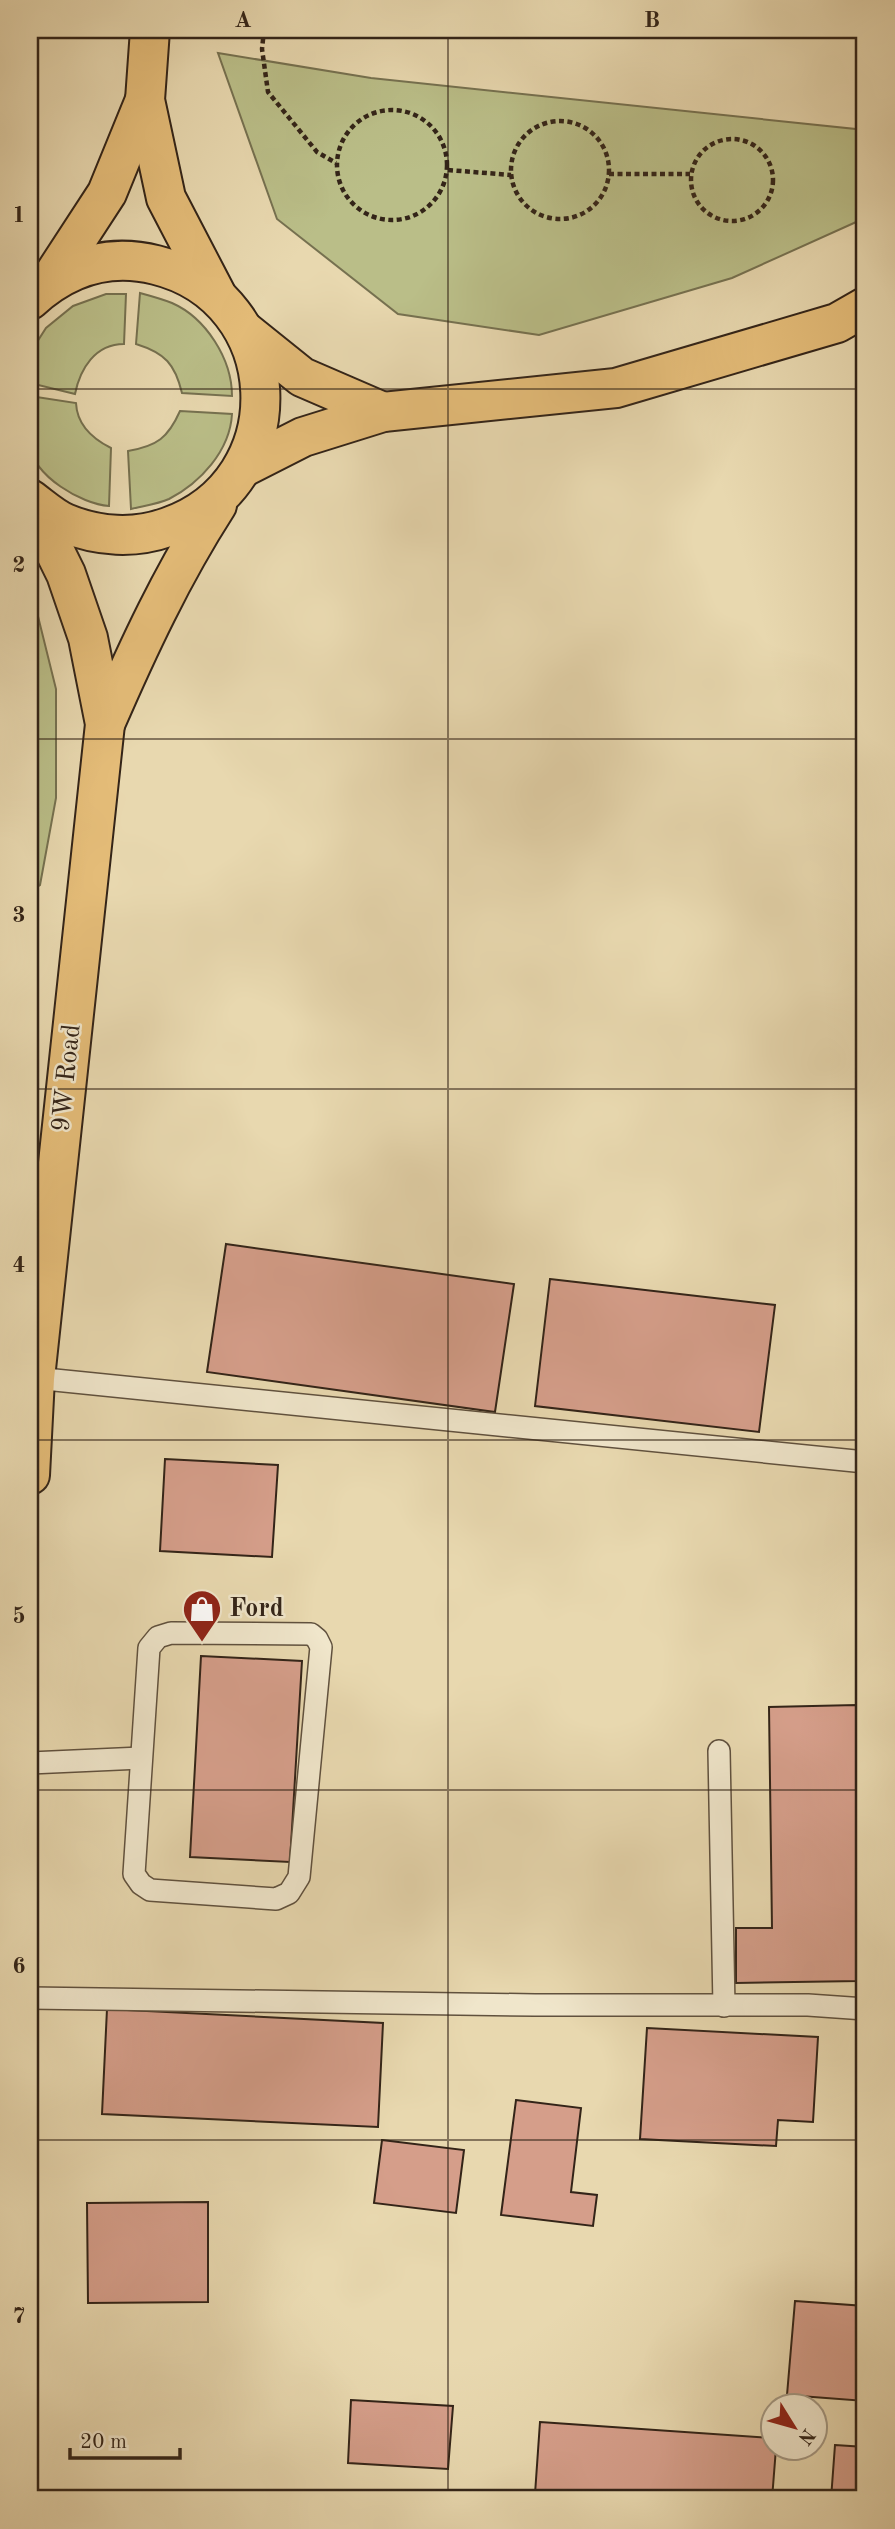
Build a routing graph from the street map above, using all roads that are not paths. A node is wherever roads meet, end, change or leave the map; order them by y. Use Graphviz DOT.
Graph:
graph roads {
  1 [pos="150,30"];
  2 [pos="145,100"];
  3 [pos="39,291"];
  4 [pos="216,294"];
  5 [pos="865,307"];
  6 [pos="246,332"];
  7 [pos="383,412"];
  8 [pos="234,480"];
  9 [pos="30,500"];
  10 [pos="105,724"];
  11 [pos="37,1288"];
  12 [pos="35,1378"];
  13 [pos="865,1462"];
  14 [pos="30,1475"];
  15 [pos="719,1751"];
  16 [pos="141,1758"];
  17 [pos="30,1763"];
  18 [pos="30,1998"];
  19 [pos="724,2006"];
  20 [pos="865,2009"];
  1 -- 2 [label="main road"];
  2 -- 3 [label="main road"];
  2 -- 4 [label="main road"];
  3 -- 4 [label="main road"];
  4 -- 6 [label="main road"];
  5 -- 7 [label="main road"];
  6 -- 7 [label="main road"];
  6 -- 8 [label="main road"];
  7 -- 8 [label="main road"];
  8 -- 9 [label="main road"];
  8 -- 10 [label="main road"];
  9 -- 10 [label="main road"];
  10 -- 11 [label="main road, 9W Road"];
  11 -- 12 [label="main road, 9W Road"];
  12 -- 13 [label="lane"];
  12 -- 14 [label="main road, 9W Road"];
  15 -- 19 [label="lane"];
  16 -- 16 [label="lane"];
  16 -- 17 [label="lane"];
  18 -- 19 [label="lane"];
  19 -- 20 [label="lane"];
}
